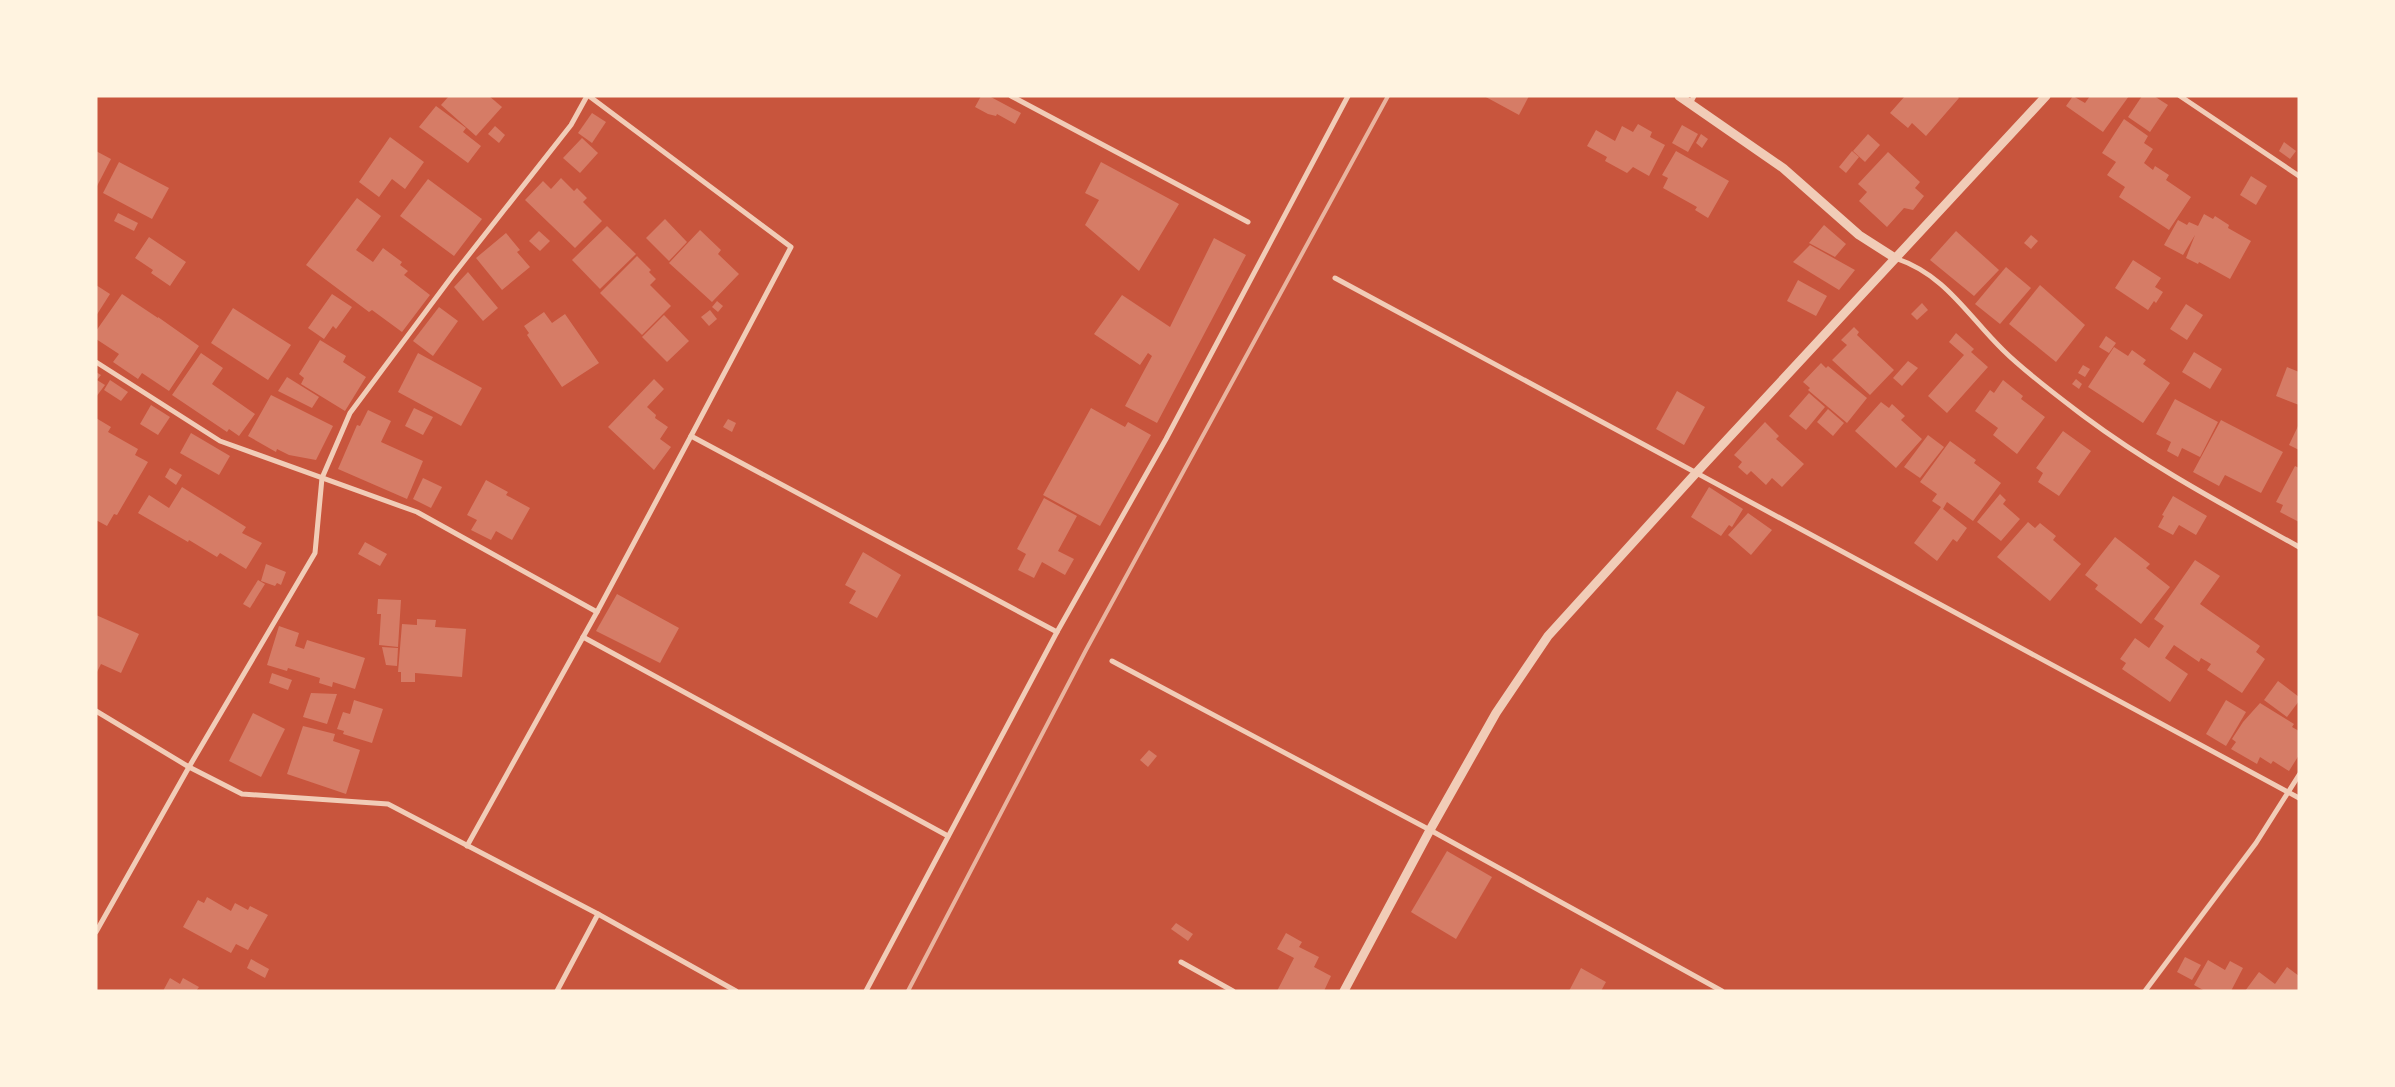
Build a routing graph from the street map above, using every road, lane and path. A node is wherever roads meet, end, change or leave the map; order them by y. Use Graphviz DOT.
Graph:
graph roads {
  1 [pos="588,96"];
  2 [pos="1011,96"];
  3 [pos="1348,96"];
  4 [pos="1679,96"];
  5 [pos="2046,96"];
  6 [pos="2180,96"];
  7 [pos="1692,100"];
  8 [pos="2299,176"];
  9 [pos="1248,222"];
  10 [pos="1895,258"];
  11 [pos="1335,278"];
  12 [pos="96,362"];
  13 [pos="691,436"];
  14 [pos="1696,473"];
  15 [pos="322,478"];
  16 [pos="2299,547"];
  17 [pos="597,612"];
  18 [pos="1057,632"];
  19 [pos="583,637"];
  20 [pos="1112,661"];
  21 [pos="96,711"];
  22 [pos="189,767"];
  23 [pos="2299,775"];
  24 [pos="2288,792"];
  25 [pos="2299,798"];
  26 [pos="1430,830"];
  27 [pos="948,836"];
  28 [pos="467,846"];
  29 [pos="598,914"];
  30 [pos="96,932"];
  31 [pos="1181,962"];
  32 [pos="557,991"];
  33 [pos="736,991"];
  34 [pos="866,991"];
  35 [pos="1233,991"];
  36 [pos="1344,991"];
  37 [pos="1722,991"];
  38 [pos="2145,991"];
  1 -- 13 [label="street"];
  1 -- 15 [label="street"];
  2 -- 9 [label="street"];
  3 -- 18 [label="street"];
  4 -- 7 [label="street"];
  5 -- 10 [label="street"];
  6 -- 8 [label="street"];
  7 -- 10 [label="street"];
  10 -- 14 [label="street"];
  10 -- 16 [label="street"];
  11 -- 14 [label="street"];
  12 -- 15 [label="street"];
  13 -- 17 [label="street"];
  13 -- 18 [label="street"];
  14 -- 24 [label="street"];
  14 -- 26 [label="street"];
  15 -- 17 [label="street"];
  15 -- 22 [label="street"];
  17 -- 19 [label="street"];
  18 -- 27 [label="street"];
  19 -- 27 [label="street"];
  19 -- 28 [label="street"];
  20 -- 26 [label="street"];
  21 -- 22 [label="street"];
  22 -- 28 [label="street"];
  22 -- 30 [label="street"];
  23 -- 24 [label="street"];
  24 -- 25 [label="street"];
  24 -- 38 [label="street"];
  26 -- 36 [label="street"];
  26 -- 37 [label="street"];
  27 -- 34 [label="street"];
  28 -- 29 [label="street"];
  29 -- 32 [label="street"];
  29 -- 33 [label="street"];
  31 -- 35 [label="street"];
}
